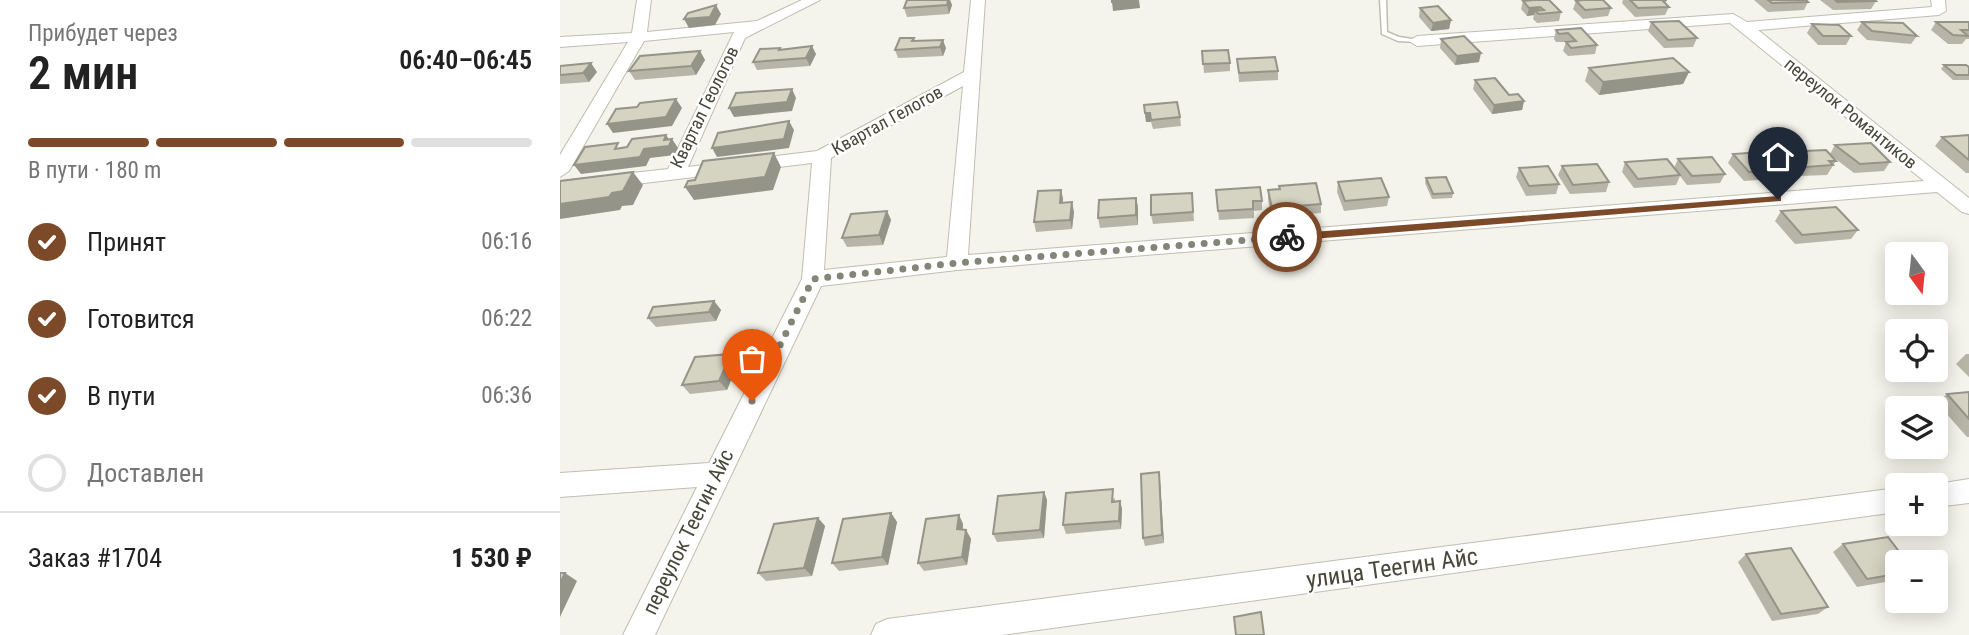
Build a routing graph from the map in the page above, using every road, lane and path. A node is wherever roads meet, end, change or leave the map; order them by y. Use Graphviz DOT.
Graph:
graph roads {
  1 [pos="643,0"];
  2 [pos="813,0"];
  3 [pos="978,0"];
  4 [pos="1383,0"];
  5 [pos="1938,0"];
  6 [pos="1739,22"];
  7 [pos="760,25"];
  8 [pos="639,37"];
  9 [pos="1417,41"];
  10 [pos="560,42"];
  11 [pos="972,74"];
  12 [pos="822,156"];
  13 [pos="560,171"];
  14 [pos="675,174"];
  15 [pos="1942,186"];
  16 [pos="560,187"];
  17 [pos="1969,208"];
  18 [pos="957,263"];
  19 [pos="813,279"];
  20 [pos="716,474"];
  21 [pos="560,485"];
  22 [pos="1969,491"];
  23 [pos="1948,494"];
  24 [pos="1885,502"];
  25 [pos="639,635"];
  26 [pos="887,635"];
  1 -- 8 [label="street"];
  2 -- 7 [label="street, Квартал Геологов"];
  3 -- 11 [label="street"];
  4 -- 9 [label="lane"];
  5 -- 6 [label="street"];
  6 -- 9 [label="street"];
  6 -- 15 [label="street, переулок Романтиков"];
  7 -- 8 [label="street, Квартал Геологов"];
  7 -- 14 [label="street, Квартал Геологов"];
  8 -- 10 [label="street, Квартал Геологов"];
  8 -- 13 [label="street"];
  11 -- 12 [label="street, Квартал Гелогов"];
  11 -- 18 [label="street"];
  12 -- 14 [label="street, Квартал Гелогов"];
  12 -- 19 [label="street"];
  14 -- 16 [label="street, Квартал Геологов"];
  15 -- 17 [label="street, переулок Романтиков"];
  15 -- 18 [label="street"];
  18 -- 19 [label="street"];
  19 -- 20 [label="street, переулок Теегин Айс"];
  20 -- 21 [label="street"];
  20 -- 25 [label="street, переулок Теегин Айс"];
  22 -- 23 [label="street"];
  24 -- 26 [label="street, улица Теегин Айс"];
}
